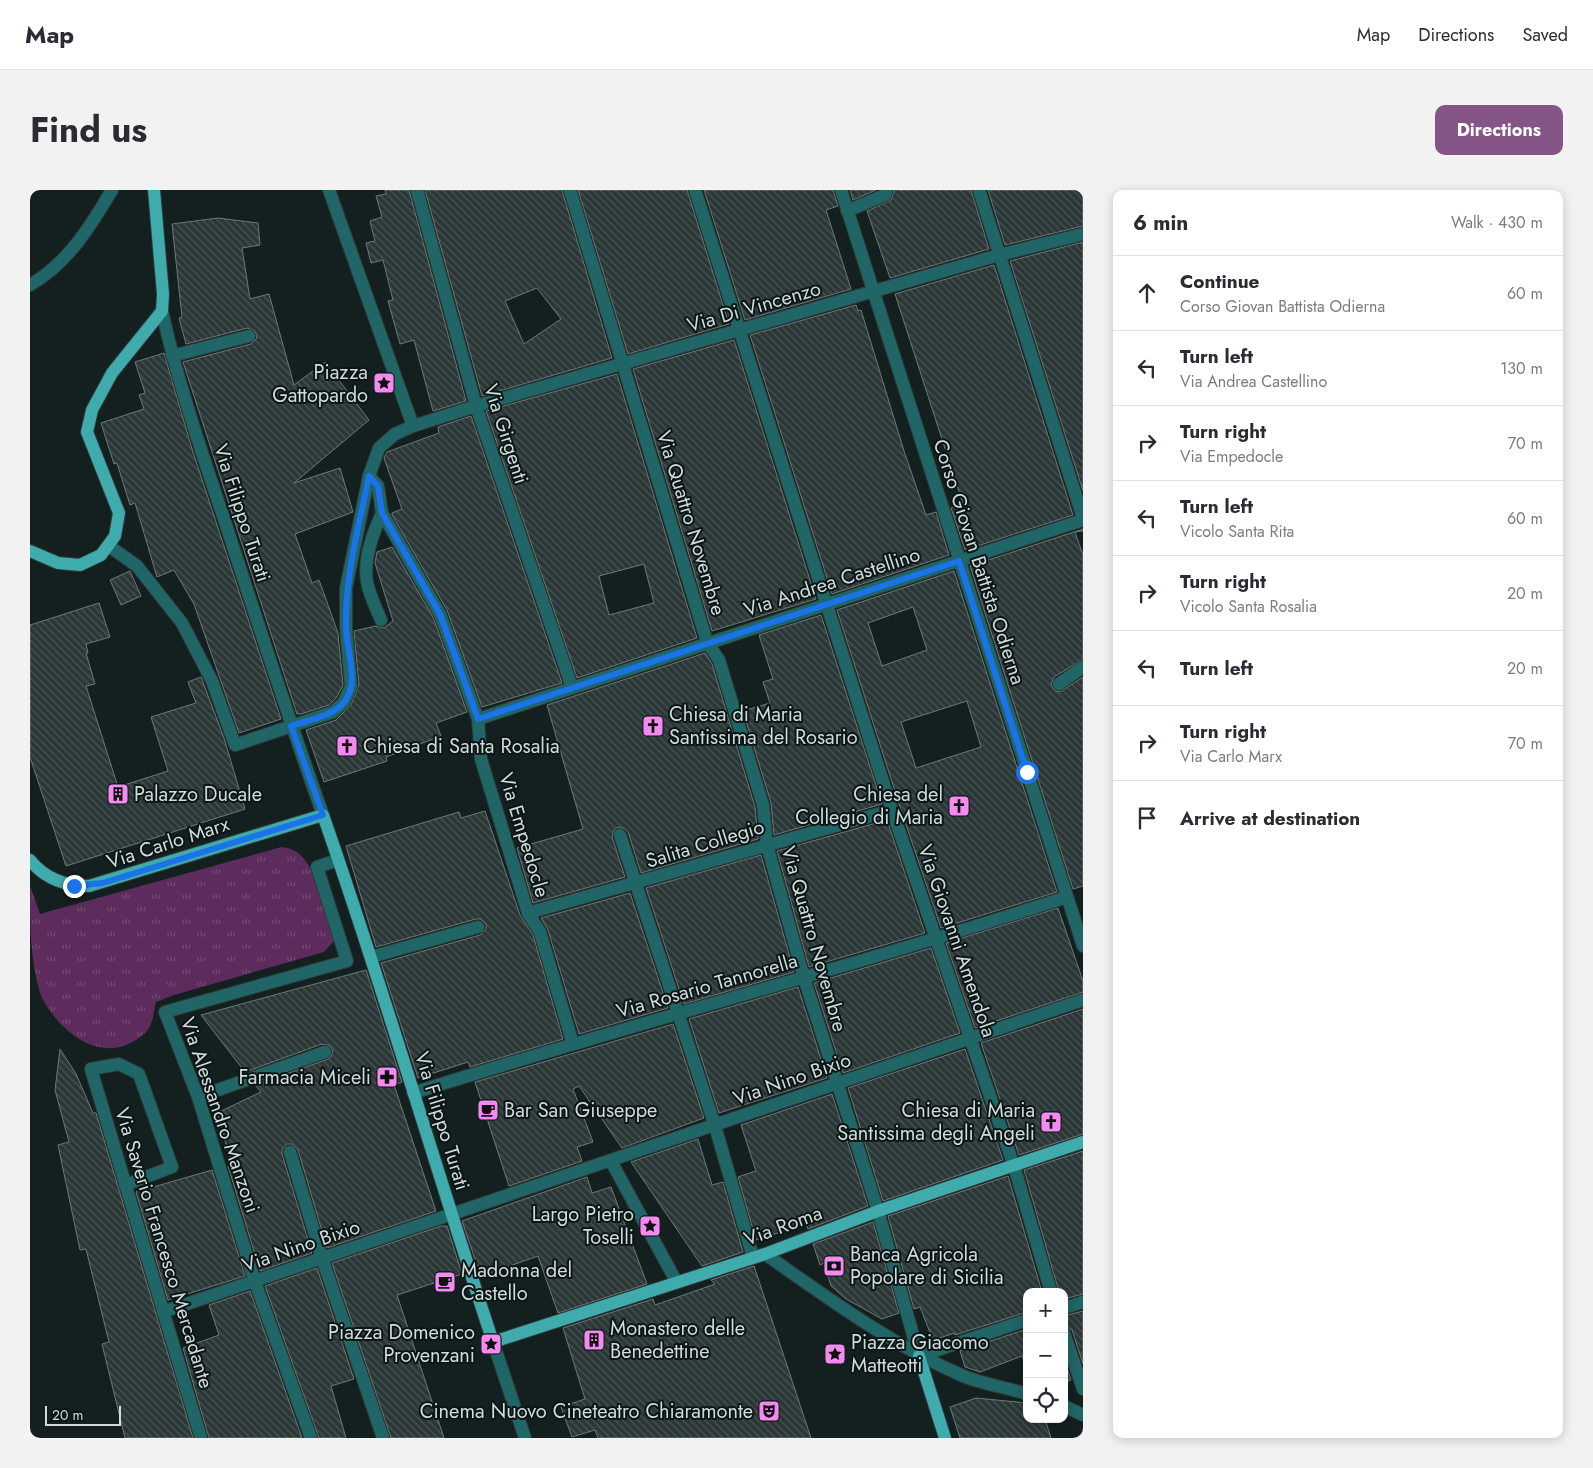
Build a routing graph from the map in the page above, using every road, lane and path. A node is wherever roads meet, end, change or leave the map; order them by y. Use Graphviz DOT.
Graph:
graph roads {
  1 [pos="112,190"];
  2 [pos="154,190"];
  3 [pos="329,190"];
  4 [pos="417,190"];
  5 [pos="570,190"];
  6 [pos="694,190"];
  7 [pos="841,190"];
  8 [pos="886,190"];
  9 [pos="979,190"];
  10 [pos="847,211"];
  11 [pos="1083,234"];
  12 [pos="999,255"];
  13 [pos="30,285"];
  14 [pos="873,293"];
  15 [pos="162,310"];
  16 [pos="739,331"];
  17 [pos="249,336"];
  18 [pos="172,356"];
  19 [pos="622,364"];
  20 [pos="476,406"];
  21 [pos="413,426"];
  22 [pos="369,476"];
  23 [pos="382,513"];
  24 [pos="1083,519"];
  25 [pos="110,546"];
  26 [pos="30,551"];
  27 [pos="959,561"];
  28 [pos="826,603"];
  29 [pos="381,620"];
  30 [pos="707,642"];
  31 [pos="1083,667"];
  32 [pos="1059,684"];
  33 [pos="572,687"];
  34 [pos="478,719"];
  35 [pos="291,726"];
  36 [pos="892,810"];
  37 [pos="323,815"];
  38 [pos="620,835"];
  39 [pos="767,845"];
  40 [pos="30,860"];
  41 [pos="338,860"];
  42 [pos="636,884"];
  43 [pos="1067,897"];
  44 [pos="528,913"];
  45 [pos="478,927"];
  46 [pos="936,940"];
  47 [pos="1083,946"];
  48 [pos="371,957"];
  49 [pos="804,978"];
  50 [pos="1083,1000"];
  51 [pos="677,1014"];
  52 [pos="970,1037"];
  53 [pos="573,1044"];
  54 [pos="324,1052"];
  55 [pos="838,1082"];
  56 [pos="413,1093"];
  57 [pos="198,1097"];
  58 [pos="715,1126"];
  59 [pos="1083,1142"];
  60 [pos="290,1152"];
  61 [pos="611,1161"];
  62 [pos="1014,1166"];
  63 [pos="125,1184"];
  64 [pos="878,1211"];
  65 [pos="451,1214"];
  66 [pos="759,1255"];
  67 [pos="322,1258"];
  68 [pos="676,1281"];
  69 [pos="255,1282"];
  70 [pos="1050,1288"];
  71 [pos="1083,1302"];
  72 [pos="1068,1307"];
  73 [pos="164,1312"];
  74 [pos="1023,1321"];
  75 [pos="493,1342"];
  76 [pos="1068,1345"];
  77 [pos="919,1356"];
  78 [pos="1083,1389"];
  79 [pos="1023,1393"];
  80 [pos="1068,1408"];
  81 [pos="1083,1415"];
  82 [pos="201,1438"];
  83 [pos="311,1438"];
  84 [pos="383,1438"];
  85 [pos="525,1438"];
  86 [pos="945,1438"];
  1 -- 13 [label="street"];
  2 -- 15 [label="main road"];
  3 -- 21 [label="street"];
  4 -- 20 [label="street, Via Girgenti"];
  5 -- 19 [label="street, Via Quattro Novembre"];
  6 -- 16 [label="street, Via Giovanni Amendola"];
  7 -- 10 [label="street, Corso Giovan Battista Odierna"];
  8 -- 10 [label="street"];
  9 -- 12 [label="street"];
  10 -- 14 [label="street, Corso Giovan Battista Odierna"];
  11 -- 12 [label="street, Via Di Vincenzo"];
  12 -- 14 [label="street, Via Di Vincenzo"];
  12 -- 24 [label="street"];
  14 -- 16 [label="street, Via Di Vincenzo"];
  14 -- 27 [label="street, Corso Giovan Battista Odierna"];
  15 -- 18 [label="street, Via Filippo Turati"];
  15 -- 25 [label="main road"];
  16 -- 19 [label="street, Via Di Vincenzo"];
  16 -- 28 [label="street, Via Giovanni Amendola"];
  17 -- 18 [label="street"];
  18 -- 35 [label="street, Via Filippo Turati"];
  19 -- 20 [label="street, Via Di Vincenzo"];
  19 -- 30 [label="street, Via Quattro Novembre"];
  20 -- 21 [label="street, Via Di Vincenzo"];
  20 -- 33 [label="street, Via Girgenti"];
  21 -- 22 [label="street, Via Di Vincenzo"];
  22 -- 23 [label="street, Via Empedocle"];
  22 -- 35 [label="street"];
  23 -- 29 [label="street"];
  23 -- 34 [label="street, Via Empedocle"];
  24 -- 27 [label="street, Via Andrea Castellino"];
  25 -- 26 [label="main road"];
  25 -- 35 [label="street"];
  27 -- 28 [label="street, Via Andrea Castellino"];
  27 -- 43 [label="street, Corso Giovan Battista Odierna"];
  28 -- 30 [label="street, Via Andrea Castellino"];
  28 -- 36 [label="street, Via Giovanni Amendola"];
  30 -- 33 [label="street, Via Andrea Castellino"];
  30 -- 39 [label="street, Via Quattro Novembre"];
  31 -- 32 [label="street"];
  33 -- 34 [label="street, Via Andrea Castellino"];
  34 -- 44 [label="street, Via Empedocle"];
  35 -- 37 [label="street, Via Filippo Turati"];
  36 -- 39 [label="street, Salita Collegio"];
  36 -- 46 [label="street, Via Giovanni Amendola"];
  37 -- 40 [label="main road, Via Carlo Marx"];
  37 -- 41 [label="main road, Via Filippo Turati"];
  38 -- 42 [label="street"];
  39 -- 42 [label="street, Salita Collegio"];
  39 -- 49 [label="street, Via Quattro Novembre"];
  41 -- 48 [label="main road, Via Filippo Turati"];
  41 -- 57 [label="street, Via Alessandro Manzoni"];
  42 -- 44 [label="street, Salita Collegio"];
  42 -- 51 [label="street"];
  43 -- 46 [label="street, Via Rosario Tannorella"];
  43 -- 47 [label="street, Corso Giovan Battista Odierna"];
  44 -- 53 [label="street, Via Empedocle"];
  45 -- 48 [label="street"];
  46 -- 49 [label="street, Via Rosario Tannorella"];
  46 -- 52 [label="street, Via Giovanni Amendola"];
  48 -- 56 [label="main road, Via Filippo Turati"];
  49 -- 51 [label="street, Via Rosario Tannorella"];
  49 -- 55 [label="street, Via Quattro Novembre"];
  50 -- 52 [label="street, Via Nino Bixio"];
  51 -- 53 [label="street, Via Rosario Tannorella"];
  51 -- 58 [label="street"];
  52 -- 55 [label="street, Via Nino Bixio"];
  52 -- 62 [label="street, Via Giovanni Amendola"];
  53 -- 56 [label="street, Via Rosario Tannorella"];
  54 -- 57 [label="street"];
  55 -- 58 [label="street, Via Nino Bixio"];
  55 -- 64 [label="street, Via Quattro Novembre"];
  56 -- 65 [label="main road, Via Filippo Turati"];
  57 -- 69 [label="street, Via Alessandro Manzoni"];
  58 -- 61 [label="street, Via Nino Bixio"];
  58 -- 66 [label="street"];
  59 -- 62 [label="main road, Via Roma"];
  60 -- 67 [label="street"];
  61 -- 65 [label="street, Via Nino Bixio"];
  61 -- 68 [label="street"];
  62 -- 64 [label="main road, Via Roma"];
  62 -- 70 [label="street, Via Giovanni Amendola"];
  63 -- 63 [label="street, Via Saverio Francesco Mercadante"];
  63 -- 73 [label="street, Via Saverio Francesco Mercadante"];
  64 -- 66 [label="main road, Via Roma"];
  64 -- 77 [label="street, Via Quattro Novembre"];
  65 -- 67 [label="street, Via Nino Bixio"];
  65 -- 75 [label="main road, Via Filippo Turati"];
  66 -- 68 [label="main road, Via Roma"];
  66 -- 77 [label="street"];
  67 -- 69 [label="street, Via Nino Bixio"];
  67 -- 84 [label="street"];
  68 -- 75 [label="main road, Via Roma"];
  69 -- 73 [label="street, Via Nino Bixio"];
  69 -- 83 [label="street, Via Alessandro Manzoni"];
  71 -- 72 [label="street"];
  73 -- 82 [label="street, Via Saverio Francesco Mercadante"];
  74 -- 77 [label="street"];
  75 -- 85 [label="street, Via Filippo Turati"];
  76 -- 78 [label="street"];
  77 -- 79 [label="street"];
  77 -- 86 [label="main road"];
  80 -- 81 [label="street"];
}
